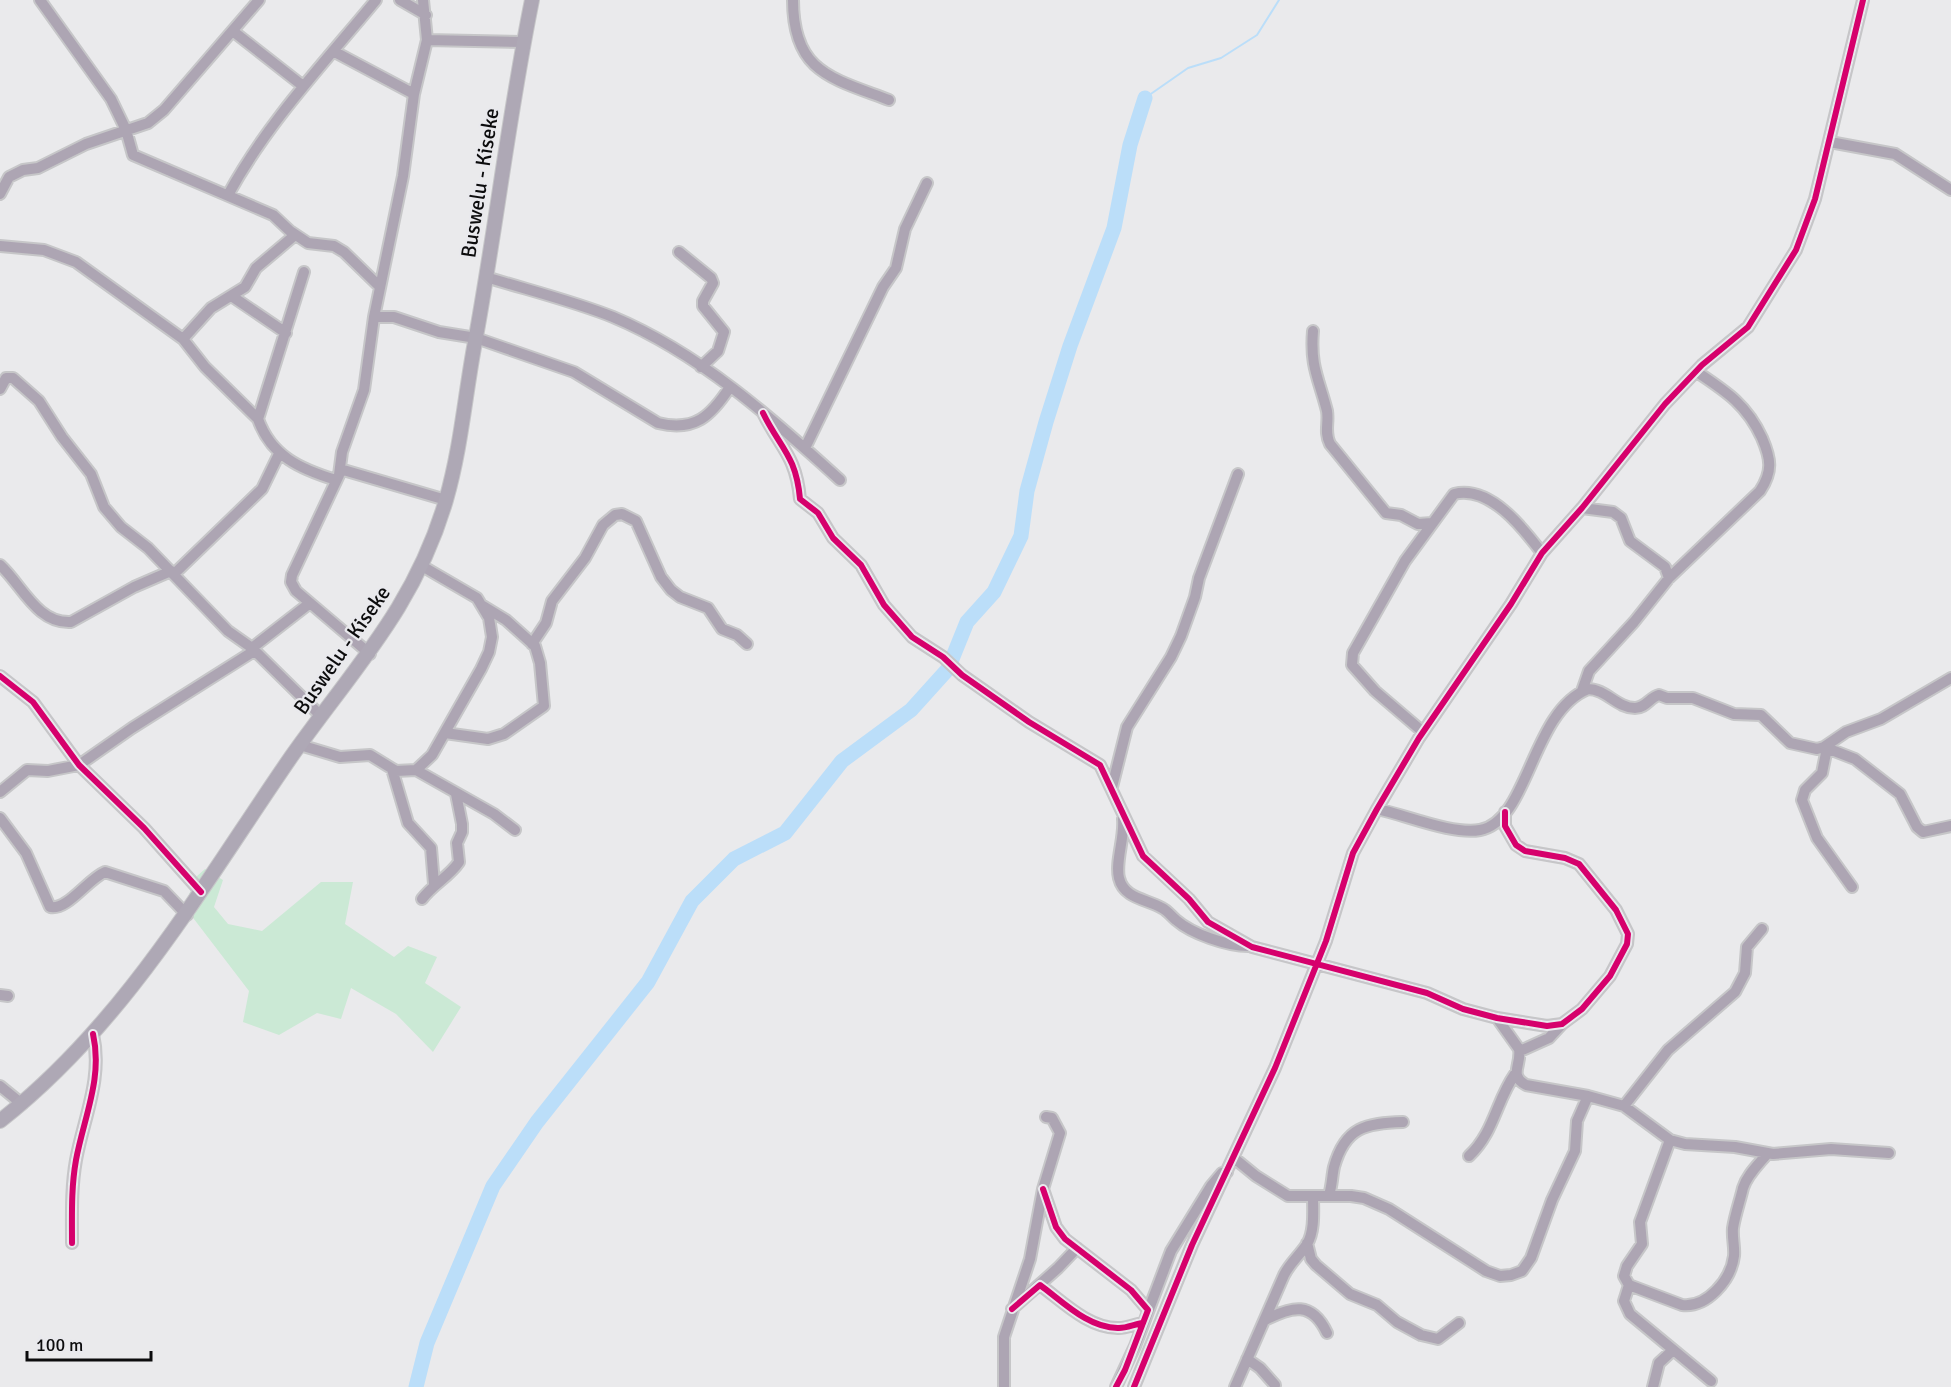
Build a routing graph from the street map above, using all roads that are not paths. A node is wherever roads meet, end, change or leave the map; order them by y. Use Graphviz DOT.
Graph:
graph roads {
  1 [pos="40,0"];
  2 [pos="259,0"];
  3 [pos="376,0"];
  4 [pos="400,0"];
  5 [pos="423,0"];
  6 [pos="532,0"];
  7 [pos="793,0"];
  8 [pos="1863,0"];
  9 [pos="426,15"];
  10 [pos="234,32"];
  11 [pos="427,40"];
  12 [pos="523,42"];
  13 [pos="333,51"];
  14 [pos="303,86"];
  15 [pos="414,94"];
  16 [pos="889,100"];
  17 [pos="126,130"];
  18 [pos="1830,142"];
  19 [pos="3,177"];
  20 [pos="927,183"];
  21 [pos="1951,190"];
  22 [pos="0,194"];
  23 [pos="228,195"];
  24 [pos="295,235"];
  25 [pos="0,246"];
  26 [pos="679,252"];
  27 [pos="304,272"];
  28 [pos="486,277"];
  29 [pos="380,287"];
  30 [pos="233,297"];
  31 [pos="374,317"];
  32 [pos="1313,331"];
  33 [pos="286,333"];
  34 [pos="476,338"];
  35 [pos="183,339"];
  36 [pos="701,367"];
  37 [pos="1697,372"];
  38 [pos="730,387"];
  39 [pos="0,389"];
  40 [pos="763,412"];
  41 [pos="258,419"];
  42 [pos="805,448"];
  43 [pos="279,454"];
  44 [pos="340,468"];
  45 [pos="1238,474"];
  46 [pos="336,480"];
  47 [pos="840,480"];
  48 [pos="446,500"];
  49 [pos="1582,508"];
  50 [pos="1432,523"];
  51 [pos="1542,553"];
  52 [pos="0,565"];
  53 [pos="422,566"];
  54 [pos="173,572"];
  55 [pos="1669,578"];
  56 [pos="310,603"];
  57 [pos="483,606"];
  58 [pos="532,644"];
  59 [pos="747,644"];
  60 [pos="253,650"];
  61 [pos="370,654"];
  62 [pos="0,676"];
  63 [pos="1951,678"];
  64 [pos="1582,691"];
  65 [pos="321,716"];
  66 [pos="1423,732"];
  67 [pos="445,733"];
  68 [pos="300,745"];
  69 [pos="1826,748"];
  70 [pos="79,765"];
  71 [pos="392,769"];
  72 [pos="416,770"];
  73 [pos="1112,787"];
  74 [pos="0,792"];
  75 [pos="456,794"];
  76 [pos="1377,809"];
  77 [pos="1123,810"];
  78 [pos="1505,812"];
  79 [pos="0,818"];
  80 [pos="1951,826"];
  81 [pos="515,830"];
  82 [pos="434,884"];
  83 [pos="1852,887"];
  84 [pos="201,892"];
  85 [pos="422,899"];
  86 [pos="187,915"];
  87 [pos="1762,929"];
  88 [pos="1252,946"];
  89 [pos="1316,965"];
  90 [pos="1497,1018"];
  91 [pos="1562,1024"];
  92 [pos="93,1034"];
  93 [pos="1520,1051"];
  94 [pos="1515,1074"];
  95 [pos="0,1086"];
  96 [pos="1588,1096"];
  97 [pos="22,1104"];
  98 [pos="1624,1106"];
  99 [pos="1046,1117"];
  100 [pos="0,1121"];
  101 [pos="1403,1122"];
  102 [pos="1670,1140"];
  103 [pos="1889,1153"];
  104 [pos="1767,1154"];
  105 [pos="1469,1156"];
  106 [pos="1234,1158"];
  107 [pos="1228,1172"];
  108 [pos="1043,1189"];
  109 [pos="1329,1195"];
  110 [pos="1313,1196"];
  111 [pos="72,1243"];
  112 [pos="1307,1243"];
  113 [pos="1077,1248"];
  114 [pos="1040,1285"];
  115 [pos="1629,1285"];
  116 [pos="1012,1309"];
  117 [pos="1148,1310"];
  118 [pos="1265,1320"];
  119 [pos="1143,1323"];
  120 [pos="1459,1323"];
  121 [pos="1328,1333"];
  122 [pos="1672,1351"];
  123 [pos="1247,1359"];
  124 [pos="1711,1381"];
  125 [pos="1275,1385"];
  126 [pos="1004,1387"];
  127 [pos="1116,1387"];
  128 [pos="1134,1387"];
  129 [pos="1235,1387"];
  130 [pos="1653,1387"];
  1 -- 17 [label="street"];
  2 -- 10 [label="street"];
  3 -- 13 [label="street"];
  4 -- 9 [label="street"];
  5 -- 9 [label="street"];
  6 -- 12 [label="main road, Buswelu - Kiseke"];
  7 -- 16 [label="street"];
  8 -- 18 [label="street"];
  9 -- 11 [label="street"];
  10 -- 14 [label="street"];
  10 -- 17 [label="street"];
  11 -- 12 [label="street"];
  11 -- 15 [label="street"];
  12 -- 28 [label="main road, Buswelu - Kiseke"];
  13 -- 14 [label="street"];
  13 -- 15 [label="street"];
  14 -- 23 [label="street"];
  15 -- 29 [label="street"];
  17 -- 19 [label="street"];
  17 -- 23 [label="street"];
  18 -- 21 [label="street"];
  18 -- 37 [label="street"];
  19 -- 22 [label="street"];
  20 -- 42 [label="street"];
  23 -- 24 [label="street"];
  24 -- 29 [label="street"];
  24 -- 30 [label="street"];
  25 -- 35 [label="street"];
  26 -- 36 [label="street"];
  27 -- 33 [label="street"];
  28 -- 34 [label="main road, Buswelu - Kiseke"];
  28 -- 36 [label="street"];
  29 -- 31 [label="street"];
  30 -- 33 [label="street"];
  30 -- 35 [label="street"];
  31 -- 34 [label="street"];
  31 -- 44 [label="street"];
  32 -- 50 [label="street"];
  33 -- 41 [label="street"];
  34 -- 38 [label="street"];
  34 -- 48 [label="main road, Buswelu - Kiseke"];
  35 -- 41 [label="street"];
  36 -- 38 [label="street"];
  37 -- 49 [label="street"];
  37 -- 55 [label="street"];
  38 -- 40 [label="street"];
  39 -- 54 [label="street"];
  40 -- 42 [label="street"];
  40 -- 73 [label="street"];
  41 -- 43 [label="street"];
  42 -- 47 [label="street"];
  43 -- 46 [label="street"];
  43 -- 54 [label="street"];
  44 -- 46 [label="street"];
  44 -- 48 [label="street"];
  45 -- 73 [label="street"];
  46 -- 56 [label="street"];
  48 -- 53 [label="main road, Buswelu - Kiseke"];
  49 -- 51 [label="street"];
  49 -- 55 [label="street"];
  50 -- 51 [label="street"];
  50 -- 66 [label="street"];
  51 -- 66 [label="street"];
  52 -- 54 [label="street"];
  53 -- 57 [label="street"];
  53 -- 61 [label="main road, Buswelu - Kiseke"];
  54 -- 60 [label="street"];
  55 -- 64 [label="street"];
  56 -- 60 [label="street"];
  56 -- 61 [label="street"];
  57 -- 58 [label="street"];
  57 -- 67 [label="street"];
  58 -- 59 [label="street"];
  58 -- 67 [label="street"];
  60 -- 65 [label="street"];
  60 -- 70 [label="street"];
  61 -- 65 [label="main road, Buswelu - Kiseke"];
  62 -- 70 [label="street"];
  63 -- 69 [label="street"];
  64 -- 69 [label="street"];
  64 -- 78 [label="street"];
  65 -- 68 [label="main road, Buswelu - Kiseke"];
  66 -- 76 [label="street"];
  67 -- 72 [label="street"];
  68 -- 71 [label="street"];
  68 -- 84 [label="main road, Buswelu - Kiseke"];
  69 -- 80 [label="street"];
  69 -- 83 [label="street"];
  70 -- 74 [label="street"];
  70 -- 84 [label="street"];
  71 -- 72 [label="street"];
  71 -- 82 [label="street"];
  72 -- 75 [label="street"];
  73 -- 77 [label="street"];
  75 -- 81 [label="street"];
  75 -- 82 [label="street"];
  76 -- 78 [label="street"];
  76 -- 89 [label="street"];
  77 -- 88 [label="street"];
  77 -- 88 [label="street"];
  78 -- 91 [label="street"];
  79 -- 86 [label="street"];
  82 -- 85 [label="street"];
  84 -- 86 [label="main road, Buswelu - Kiseke"];
  86 -- 92 [label="main road, Buswelu - Kiseke"];
  87 -- 98 [label="street"];
  88 -- 89 [label="street"];
  89 -- 90 [label="street"];
  89 -- 106 [label="street"];
  90 -- 91 [label="street"];
  90 -- 93 [label="street"];
  91 -- 93 [label="street"];
  92 -- 97 [label="main road, Buswelu - Kiseke"];
  92 -- 111 [label="street"];
  93 -- 94 [label="street"];
  94 -- 96 [label="street"];
  94 -- 105 [label="street"];
  95 -- 97 [label="street"];
  96 -- 98 [label="street"];
  96 -- 109 [label="street"];
  97 -- 100 [label="main road, Buswelu - Kiseke"];
  98 -- 102 [label="street"];
  99 -- 108 [label="street"];
  101 -- 109 [label="street"];
  102 -- 104 [label="street"];
  102 -- 115 [label="street"];
  103 -- 104 [label="street"];
  104 -- 115 [label="street"];
  106 -- 107 [label="street"];
  106 -- 110 [label="street"];
  107 -- 117 [label="street"];
  107 -- 128 [label="street"];
  108 -- 113 [label="street"];
  108 -- 116 [label="street"];
  109 -- 110 [label="street"];
  110 -- 112 [label="street"];
  112 -- 118 [label="street"];
  112 -- 120 [label="street"];
  113 -- 114 [label="street"];
  113 -- 117 [label="street"];
  114 -- 116 [label="street"];
  114 -- 119 [label="street"];
  115 -- 122 [label="street"];
  116 -- 126 [label="street"];
  117 -- 119 [label="street"];
  118 -- 121 [label="street"];
  118 -- 123 [label="street"];
  119 -- 127 [label="street"];
  122 -- 124 [label="street"];
  122 -- 130 [label="street"];
  123 -- 125 [label="street"];
  123 -- 129 [label="street"];
}
